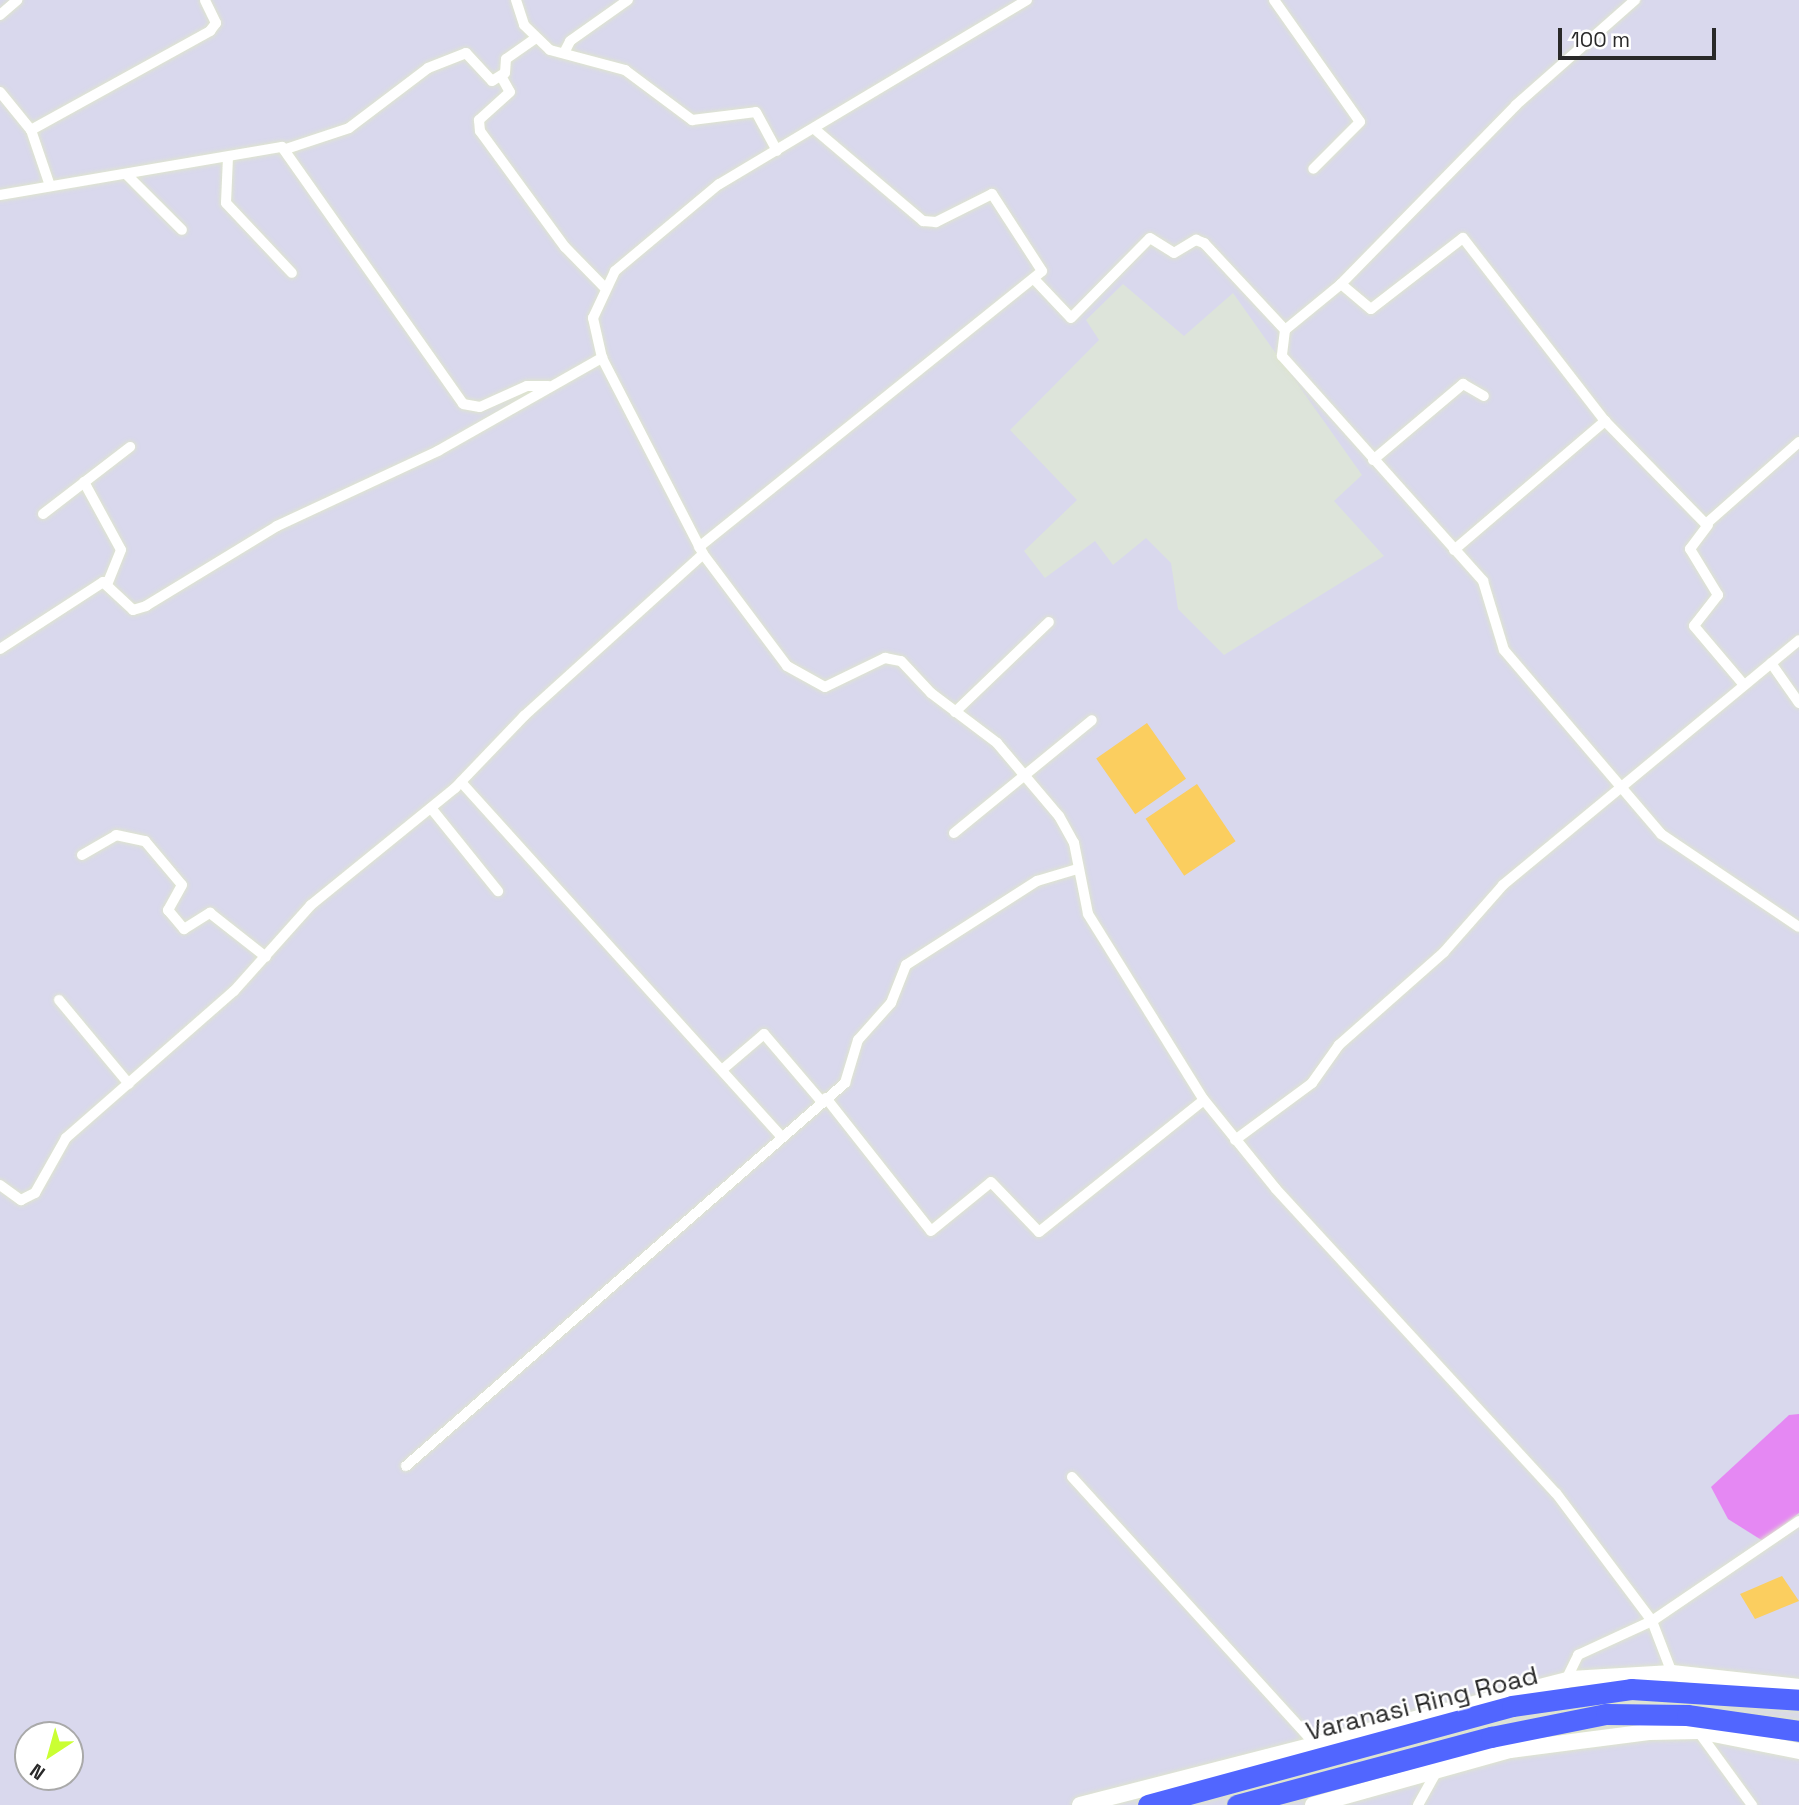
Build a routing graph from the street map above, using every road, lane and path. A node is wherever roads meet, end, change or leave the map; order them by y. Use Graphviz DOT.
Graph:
graph roads {
  1 [pos="18,0"];
  2 [pos="205,0"];
  3 [pos="516,0"];
  4 [pos="628,0"];
  5 [pos="1027,0"];
  6 [pos="1274,0"];
  7 [pos="1635,0"];
  8 [pos="0,15"];
  9 [pos="535,39"];
  10 [pos="564,53"];
  11 [pos="501,76"];
  12 [pos="0,92"];
  13 [pos="31,130"];
  14 [pos="817,131"];
  15 [pos="286,149"];
  16 [pos="778,151"];
  17 [pos="228,157"];
  18 [pos="1313,169"];
  19 [pos="126,174"];
  20 [pos="49,183"];
  21 [pos="0,195"];
  22 [pos="183,230"];
  23 [pos="292,273"];
  24 [pos="1035,281"];
  25 [pos="1341,284"];
  26 [pos="604,287"];
  27 [pos="1285,331"];
  28 [pos="602,358"];
  29 [pos="548,386"];
  30 [pos="1483,396"];
  31 [pos="474,408"];
  32 [pos="1605,421"];
  33 [pos="480,426"];
  34 [pos="1799,442"];
  35 [pos="130,447"];
  36 [pos="1373,460"];
  37 [pos="84,482"];
  38 [pos="43,514"];
  39 [pos="1708,525"];
  40 [pos="701,550"];
  41 [pos="1454,550"];
  42 [pos="107,584"];
  43 [pos="1049,622"];
  44 [pos="1799,640"];
  45 [pos="0,649"];
  46 [pos="1771,663"];
  47 [pos="1744,685"];
  48 [pos="1799,703"];
  49 [pos="956,712"];
  50 [pos="1092,720"];
  51 [pos="1026,775"];
  52 [pos="461,782"];
  53 [pos="1624,785"];
  54 [pos="431,807"];
  55 [pos="954,833"];
  56 [pos="82,855"];
  57 [pos="1077,869"];
  58 [pos="498,891"];
  59 [pos="1799,927"];
  60 [pos="266,957"];
  61 [pos="59,1000"];
  62 [pos="723,1069"];
  63 [pos="129,1084"];
  64 [pos="824,1100"];
  65 [pos="1205,1100"];
  66 [pos="781,1136"];
  67 [pos="1235,1140"];
  68 [pos="0,1185"];
  69 [pos="406,1466"];
  70 [pos="1072,1477"];
  71 [pos="1799,1521"];
  72 [pos="1652,1621"];
  73 [pos="1672,1673"];
  74 [pos="1566,1680"];
  75 [pos="1799,1687"];
  76 [pos="1799,1700"];
  77 [pos="1698,1731"];
  78 [pos="1799,1731"];
  79 [pos="1318,1740"];
  80 [pos="1799,1751"];
  81 [pos="1436,1772"];
  82 [pos="1080,1805"];
  83 [pos="1148,1805"];
  84 [pos="1237,1805"];
  85 [pos="1313,1805"];
  86 [pos="1418,1805"];
  87 [pos="1752,1805"];
  1 -- 8 [label="street"];
  2 -- 13 [label="street"];
  3 -- 9 [label="street"];
  4 -- 10 [label="street"];
  5 -- 14 [label="street"];
  6 -- 18 [label="street"];
  7 -- 25 [label="street"];
  9 -- 10 [label="street"];
  9 -- 11 [label="street"];
  10 -- 16 [label="street"];
  11 -- 15 [label="street"];
  11 -- 26 [label="street"];
  12 -- 13 [label="street"];
  13 -- 20 [label="street"];
  14 -- 16 [label="street"];
  14 -- 24 [label="street"];
  15 -- 17 [label="street"];
  15 -- 31 [label="street"];
  16 -- 26 [label="street"];
  17 -- 19 [label="street"];
  17 -- 23 [label="street"];
  19 -- 20 [label="street"];
  19 -- 22 [label="street"];
  20 -- 21 [label="street"];
  24 -- 27 [label="street"];
  24 -- 40 [label="street"];
  25 -- 27 [label="street"];
  25 -- 32 [label="street"];
  26 -- 28 [label="street"];
  27 -- 36 [label="street"];
  28 -- 29 [label="street"];
  28 -- 40 [label="street"];
  29 -- 31 [label="street"];
  29 -- 33 [label="street"];
  30 -- 36 [label="street"];
  31 -- 33 [label="street"];
  32 -- 39 [label="street"];
  32 -- 41 [label="street"];
  33 -- 42 [label="street"];
  34 -- 39 [label="street"];
  35 -- 37 [label="street"];
  36 -- 41 [label="street"];
  37 -- 38 [label="street"];
  37 -- 42 [label="street"];
  39 -- 47 [label="street"];
  40 -- 49 [label="street"];
  40 -- 52 [label="street"];
  41 -- 53 [label="street"];
  42 -- 45 [label="street"];
  43 -- 49 [label="street"];
  44 -- 46 [label="street"];
  46 -- 47 [label="street"];
  46 -- 48 [label="street"];
  47 -- 53 [label="street"];
  49 -- 51 [label="street"];
  50 -- 51 [label="street"];
  51 -- 55 [label="street"];
  51 -- 57 [label="street"];
  52 -- 54 [label="street"];
  52 -- 62 [label="street"];
  53 -- 59 [label="street"];
  53 -- 67 [label="street"];
  54 -- 58 [label="street"];
  54 -- 60 [label="street"];
  56 -- 60 [label="street"];
  57 -- 64 [label="street"];
  57 -- 65 [label="street"];
  60 -- 63 [label="street"];
  61 -- 63 [label="street"];
  62 -- 64 [label="street"];
  62 -- 66 [label="street"];
  63 -- 68 [label="street"];
  64 -- 65 [label="street"];
  64 -- 66 [label="street"];
  65 -- 67 [label="street"];
  66 -- 69 [label="street"];
  67 -- 72 [label="street"];
  70 -- 79 [label="street"];
  71 -- 72 [label="street"];
  72 -- 73 [label="street"];
  72 -- 74 [label="street"];
  73 -- 74 [label="street"];
  73 -- 75 [label="street"];
  74 -- 79 [label="street"];
  76 -- 83 [label="highway, Varanasi Ring Road"];
  77 -- 80 [label="street"];
  77 -- 81 [label="street"];
  77 -- 87 [label="street"];
  78 -- 84 [label="highway"];
  79 -- 82 [label="street"];
  81 -- 85 [label="street"];
  81 -- 86 [label="street"];
}
